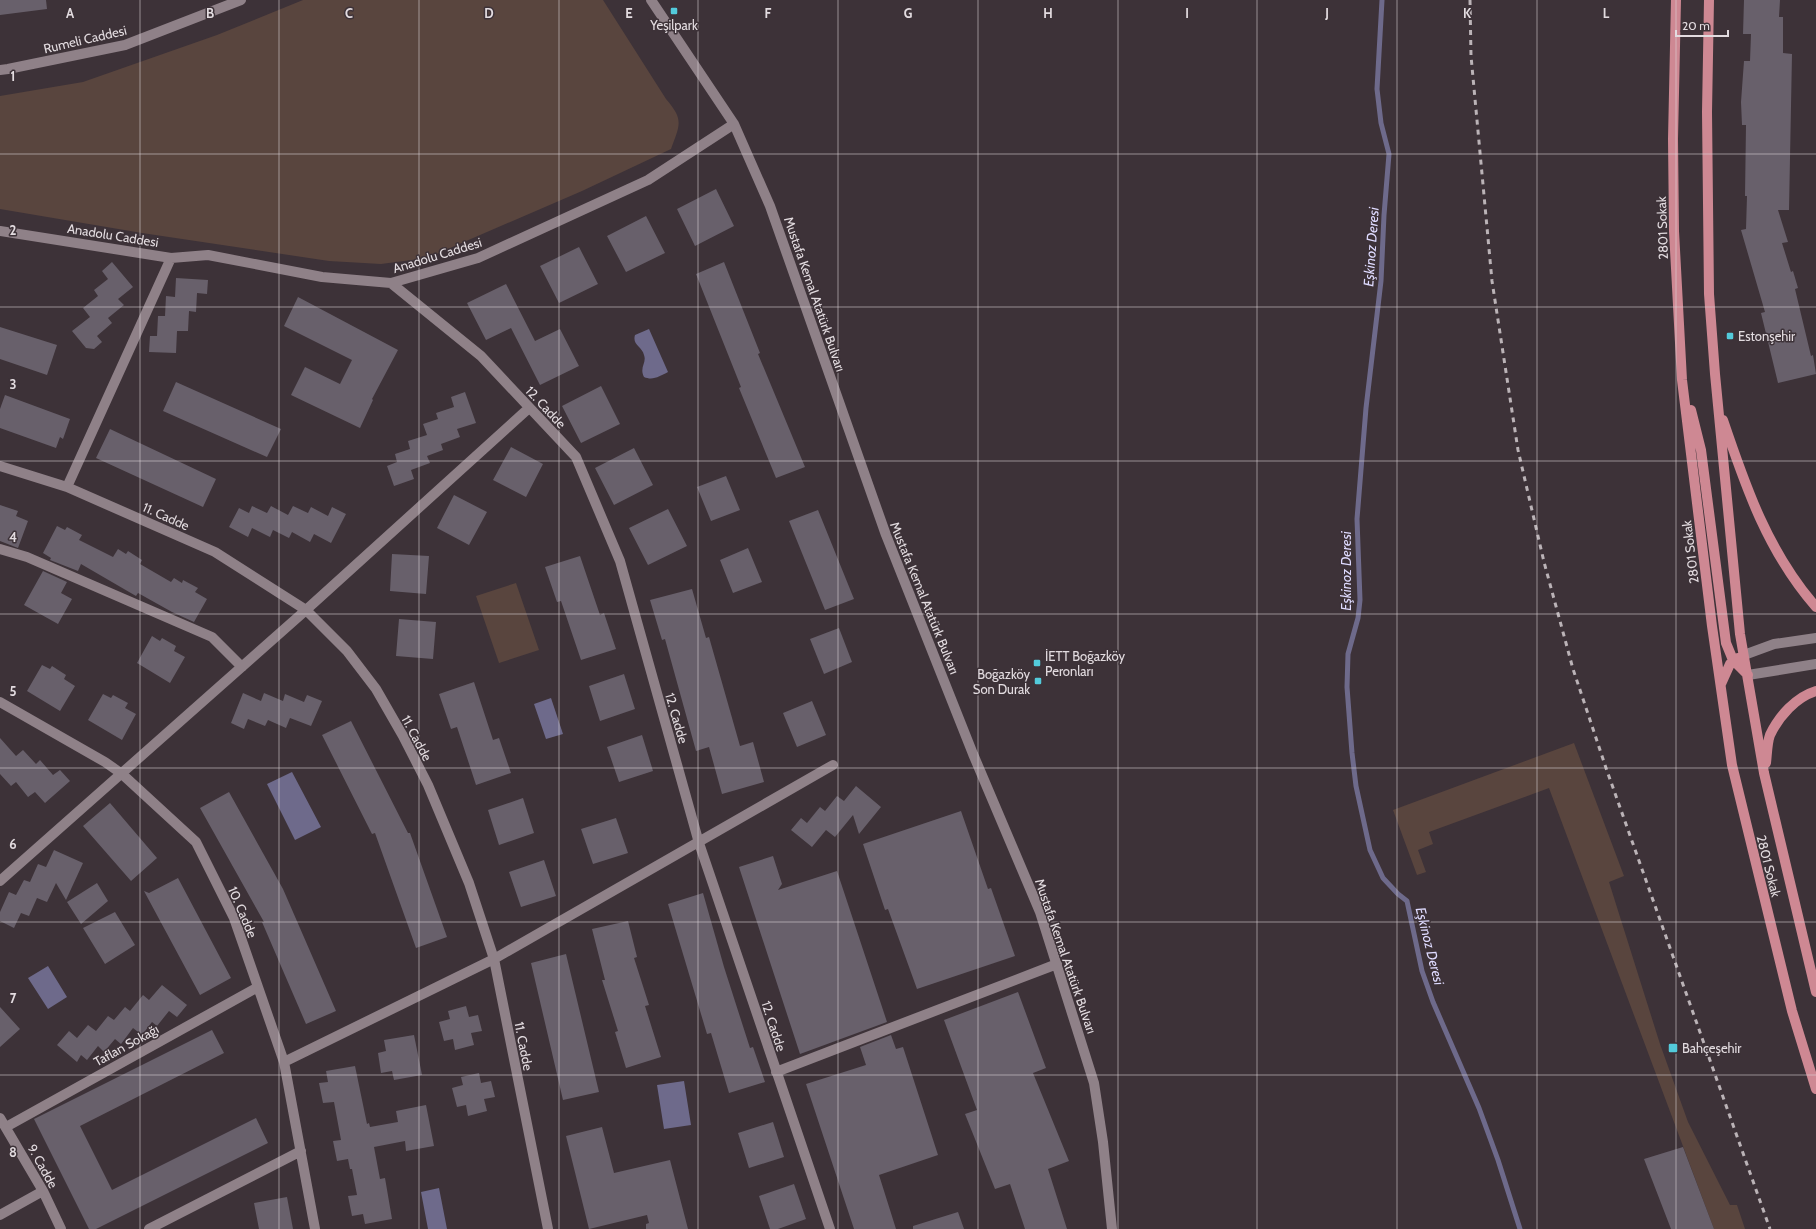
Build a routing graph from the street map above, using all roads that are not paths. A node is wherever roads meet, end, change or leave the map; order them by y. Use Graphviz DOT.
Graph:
graph roads {
  1 [pos="241,0"];
  2 [pos="651,0"];
  3 [pos="1676,0"];
  4 [pos="1709,0"];
  5 [pos="0,70"];
  6 [pos="734,124"];
  7 [pos="0,231"];
  8 [pos="171,258"];
  9 [pos="391,283"];
  10 [pos="1682,380"];
  11 [pos="1718,404"];
  12 [pos="529,408"];
  13 [pos="0,466"];
  14 [pos="68,486"];
  15 [pos="0,549"];
  16 [pos="1816,607"];
  17 [pos="306,610"];
  18 [pos="1816,638"];
  19 [pos="1744,655"];
  20 [pos="1734,660"];
  21 [pos="1816,664"];
  22 [pos="242,667"];
  23 [pos="1748,676"];
  24 [pos="1720,686"];
  25 [pos="1816,691"];
  26 [pos="0,702"];
  27 [pos="833,765"];
  28 [pos="1764,773"];
  29 [pos="122,774"];
  30 [pos="699,843"];
  31 [pos="0,881"];
  32 [pos="494,959"];
  33 [pos="1057,964"];
  34 [pos="258,987"];
  35 [pos="1816,992"];
  36 [pos="284,1062"];
  37 [pos="776,1072"];
  38 [pos="1816,1089"];
  39 [pos="0,1118"];
  40 [pos="6,1127"];
  41 [pos="301,1151"];
  42 [pos="43,1191"];
  43 [pos="0,1215"];
  44 [pos="61,1229"];
  45 [pos="149,1229"];
  46 [pos="315,1229"];
  47 [pos="548,1229"];
  48 [pos="830,1229"];
  49 [pos="1112,1229"];
  1 -- 5 [label="street, Rumeli Caddesi"];
  2 -- 6 [label="street, Mustafa Kemal Atatürk Bulvarı"];
  3 -- 10 [label="main road, 2801 Sokak"];
  4 -- 11 [label="main road, 2801 Sokak"];
  6 -- 9 [label="street, Anadolu Caddesi"];
  6 -- 33 [label="street, Mustafa Kemal Atatürk Bulvarı"];
  7 -- 8 [label="street, Anadolu Caddesi"];
  8 -- 9 [label="street, Anadolu Caddesi"];
  8 -- 14 [label="street"];
  9 -- 12 [label="street, 12. Cadde"];
  10 -- 20 [label="main road"];
  10 -- 24 [label="main road, 2801 Sokak"];
  11 -- 16 [label="main road"];
  11 -- 19 [label="main road, 2801 Sokak"];
  12 -- 17 [label="street"];
  12 -- 30 [label="street, 12. Cadde"];
  13 -- 14 [label="street, 11. Cadde"];
  14 -- 17 [label="street, 11. Cadde"];
  15 -- 22 [label="street"];
  17 -- 22 [label="street"];
  17 -- 32 [label="street, 11. Cadde"];
  18 -- 19 [label="street"];
  19 -- 20 [label="main road"];
  19 -- 23 [label="main road, 2801 Sokak"];
  20 -- 23 [label="main road"];
  20 -- 24 [label="main road"];
  21 -- 23 [label="street"];
  22 -- 29 [label="street"];
  23 -- 28 [label="main road, 2801 Sokak"];
  24 -- 38 [label="main road, 2801 Sokak"];
  25 -- 28 [label="main road"];
  26 -- 29 [label="street, 10. Cadde"];
  27 -- 30 [label="street"];
  28 -- 35 [label="main road, 2801 Sokak"];
  29 -- 31 [label="street"];
  29 -- 34 [label="street, 10. Cadde"];
  30 -- 32 [label="street"];
  30 -- 37 [label="street, 12. Cadde"];
  32 -- 36 [label="street"];
  32 -- 47 [label="street, 11. Cadde"];
  33 -- 37 [label="street"];
  33 -- 49 [label="street, Mustafa Kemal Atatürk Bulvarı"];
  34 -- 36 [label="street, 10. Cadde"];
  34 -- 40 [label="street, Taflan Sokağı"];
  36 -- 41 [label="street, 10. Cadde"];
  37 -- 48 [label="street, 12. Cadde"];
  39 -- 40 [label="street, 9. Cadde"];
  40 -- 42 [label="street, 9. Cadde"];
  41 -- 45 [label="street"];
  41 -- 46 [label="street, 10. Cadde"];
  42 -- 43 [label="street"];
  42 -- 44 [label="street, 9. Cadde"];
}
